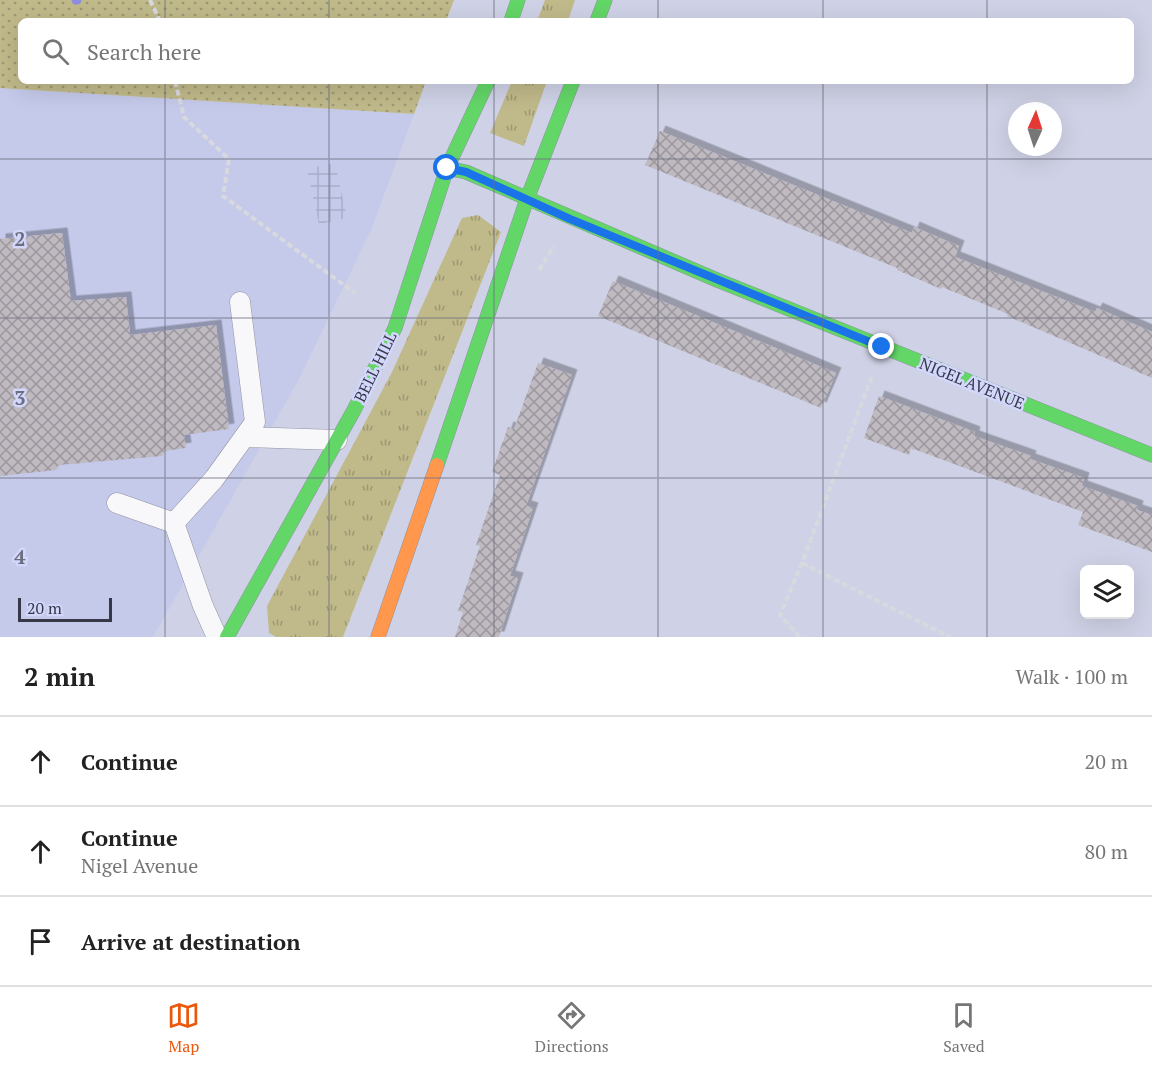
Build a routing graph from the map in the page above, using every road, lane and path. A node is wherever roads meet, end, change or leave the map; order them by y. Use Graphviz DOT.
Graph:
graph roads {
  1 [pos="150,0"];
  2 [pos="518,0"];
  3 [pos="605,0"];
  4 [pos="159,18"];
  5 [pos="512,18"];
  6 [pos="598,18"];
  7 [pos="176,84"];
  8 [pos="487,84"];
  9 [pos="572,84"];
  10 [pos="447,168"];
  11 [pos="527,199"];
  12 [pos="354,293"];
  13 [pos="240,302"];
  14 [pos="882,347"];
  15 [pos="244,437"];
  16 [pos="337,440"];
  17 [pos="1152,455"];
  18 [pos="117,503"];
  19 [pos="174,523"];
  20 [pos="802,564"];
  21 [pos="217,637"];
  22 [pos="227,637"];
  23 [pos="378,637"];
  24 [pos="800,637"];
  25 [pos="950,637"];
  1 -- 4 [label="path"];
  2 -- 5 [label="main road"];
  3 -- 6 [label="main road"];
  7 -- 12 [label="path"];
  8 -- 10 [label="main road, BELL HILL"];
  9 -- 11 [label="main road"];
  10 -- 11 [label="main road, NIGEL AVENUE"];
  10 -- 16 [label="main road, BELL HILL"];
  11 -- 14 [label="main road, NIGEL AVENUE"];
  11 -- 23 [label="main road"];
  13 -- 15 [label="lane"];
  14 -- 17 [label="main road, NIGEL AVENUE"];
  14 -- 20 [label="path"];
  15 -- 16 [label="lane"];
  15 -- 19 [label="lane"];
  16 -- 22 [label="main road, BELL HILL"];
  18 -- 19 [label="lane"];
  19 -- 21 [label="lane"];
  20 -- 24 [label="path"];
  20 -- 25 [label="path"];
}
